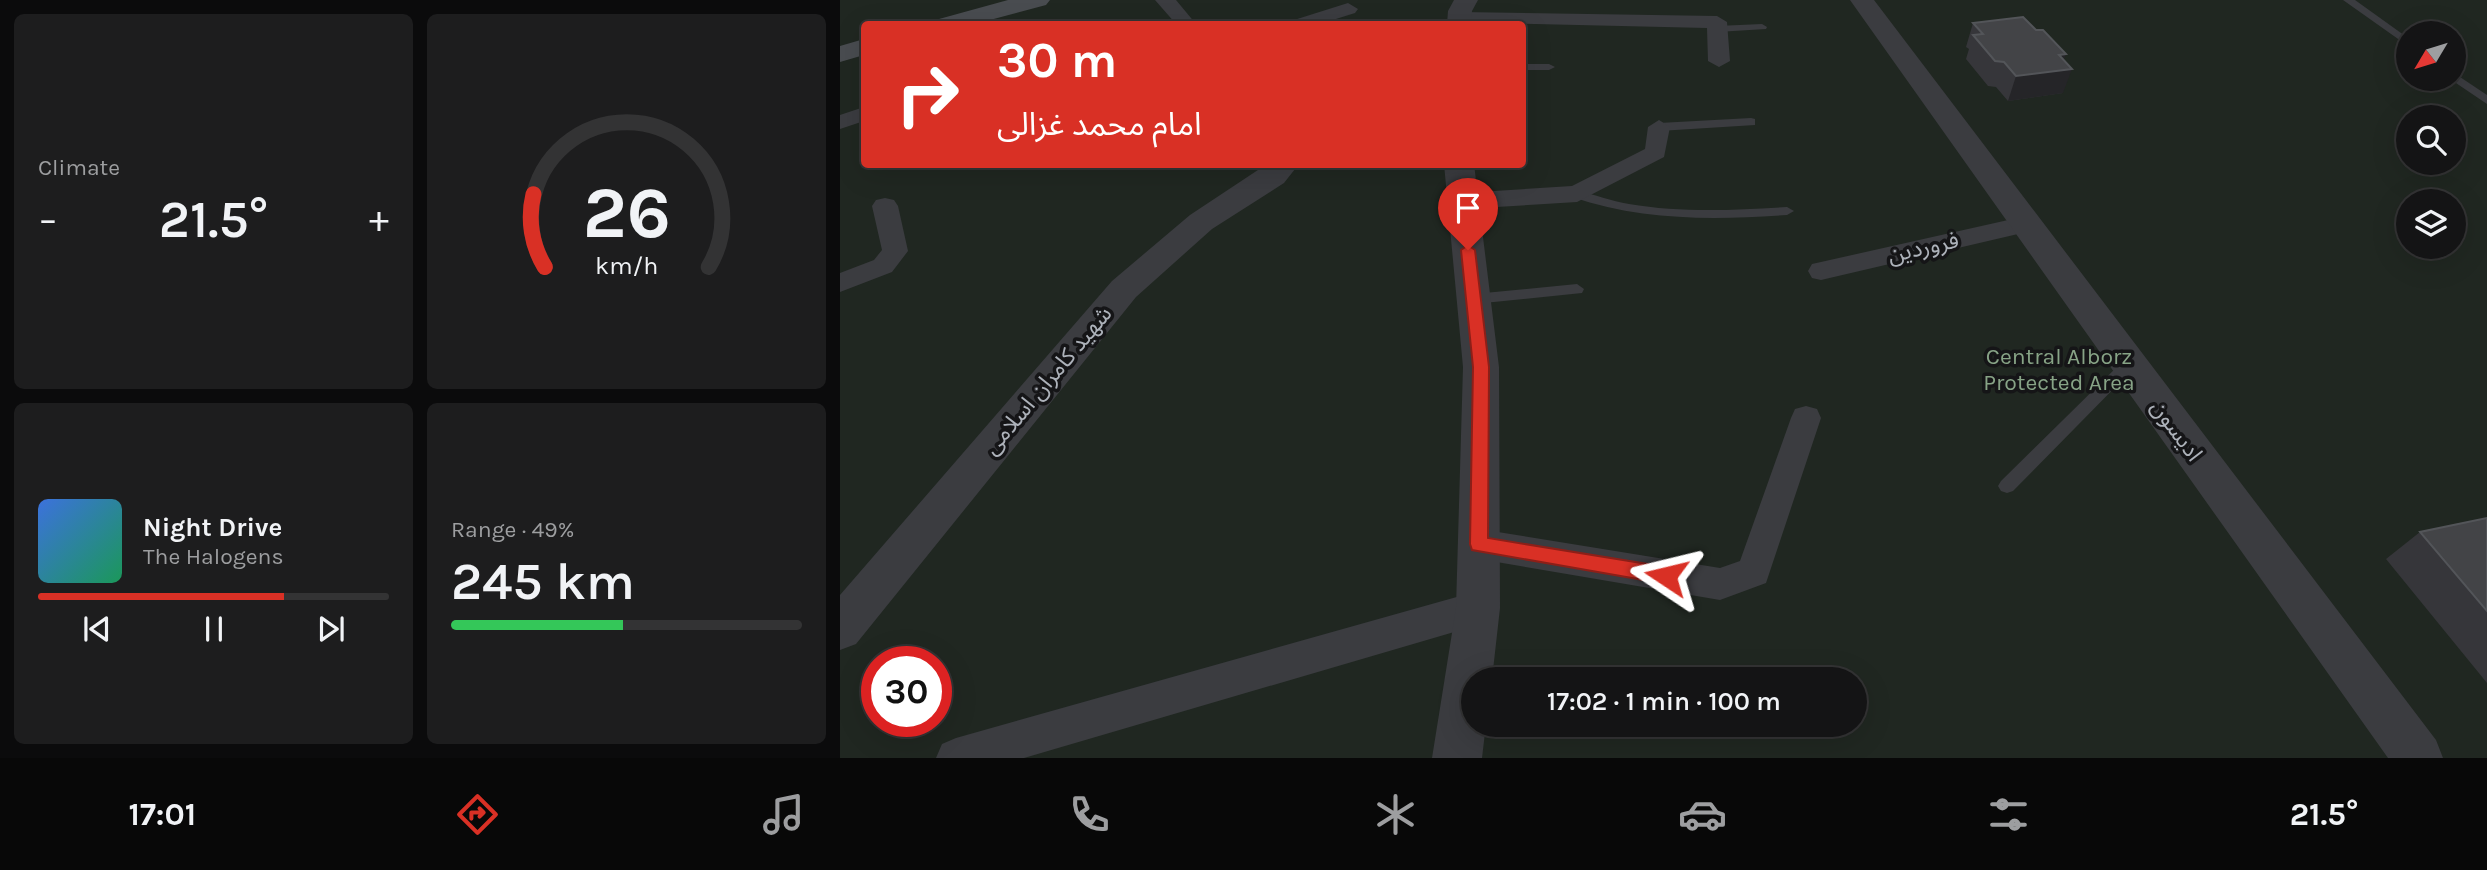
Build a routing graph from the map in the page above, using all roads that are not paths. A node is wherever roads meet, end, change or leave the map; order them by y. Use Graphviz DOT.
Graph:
graph roads {
  1 [pos="1037,0"];
  2 [pos="1165,0"];
  3 [pos="1862,0"];
  4 [pos="2348,0"];
  5 [pos="1348,9"];
  6 [pos="1458,16"];
  7 [pos="959,21"];
  8 [pos="1183,21"];
  9 [pos="1310,21"];
  10 [pos="1762,27"];
  11 [pos="1717,29"];
  12 [pos="2396,34"];
  13 [pos="861,48"];
  14 [pos="840,54"];
  15 [pos="1719,61"];
  16 [pos="1526,67"];
  17 [pos="1549,67"];
  18 [pos="2466,85"];
  19 [pos="2487,100"];
  20 [pos="861,115"];
  21 [pos="840,121"];
  22 [pos="1751,122"];
  23 [pos="1659,127"];
  24 [pos="1281,168"];
  25 [pos="1461,183"];
  26 [pos="1577,194"];
  27 [pos="885,206"];
  28 [pos="1787,211"];
  29 [pos="2026,224"];
  30 [pos="1821,271"];
  31 [pos="840,283"];
  32 [pos="1577,289"];
  33 [pos="1474,299"];
  34 [pos="2129,364"];
  35 [pos="1806,418"];
  36 [pos="2007,486"];
  37 [pos="1479,544"];
  38 [pos="1478,608"];
  39 [pos="840,629"];
  40 [pos="956,758"];
  41 [pos="1457,758"];
  42 [pos="2417,758"];
  1 -- 7 [label="main road"];
  2 -- 8 [label="street"];
  3 -- 29 [label="street, ادیسون"];
  4 -- 12 [label="lane"];
  5 -- 9 [label="street"];
  6 -- 11 [label="street"];
  10 -- 11 [label="lane"];
  11 -- 15 [label="street"];
  13 -- 14 [label="main road"];
  16 -- 17 [label="lane"];
  18 -- 19 [label="lane"];
  20 -- 21 [label="street"];
  22 -- 23 [label="lane"];
  23 -- 26 [label="street"];
  24 -- 39 [label="street, شهید کامران اسلامی"];
  25 -- 26 [label="street"];
  25 -- 33 [label="street"];
  26 -- 28 [label="lane"];
  27 -- 31 [label="street"];
  29 -- 30 [label="street, فروردین"];
  29 -- 34 [label="street, ادیسون"];
  32 -- 33 [label="lane"];
  33 -- 37 [label="street"];
  34 -- 36 [label="lane"];
  34 -- 42 [label="street, ادیسون"];
  35 -- 37 [label="street"];
  37 -- 38 [label="street"];
  38 -- 40 [label="street"];
  38 -- 41 [label="street"];
}
